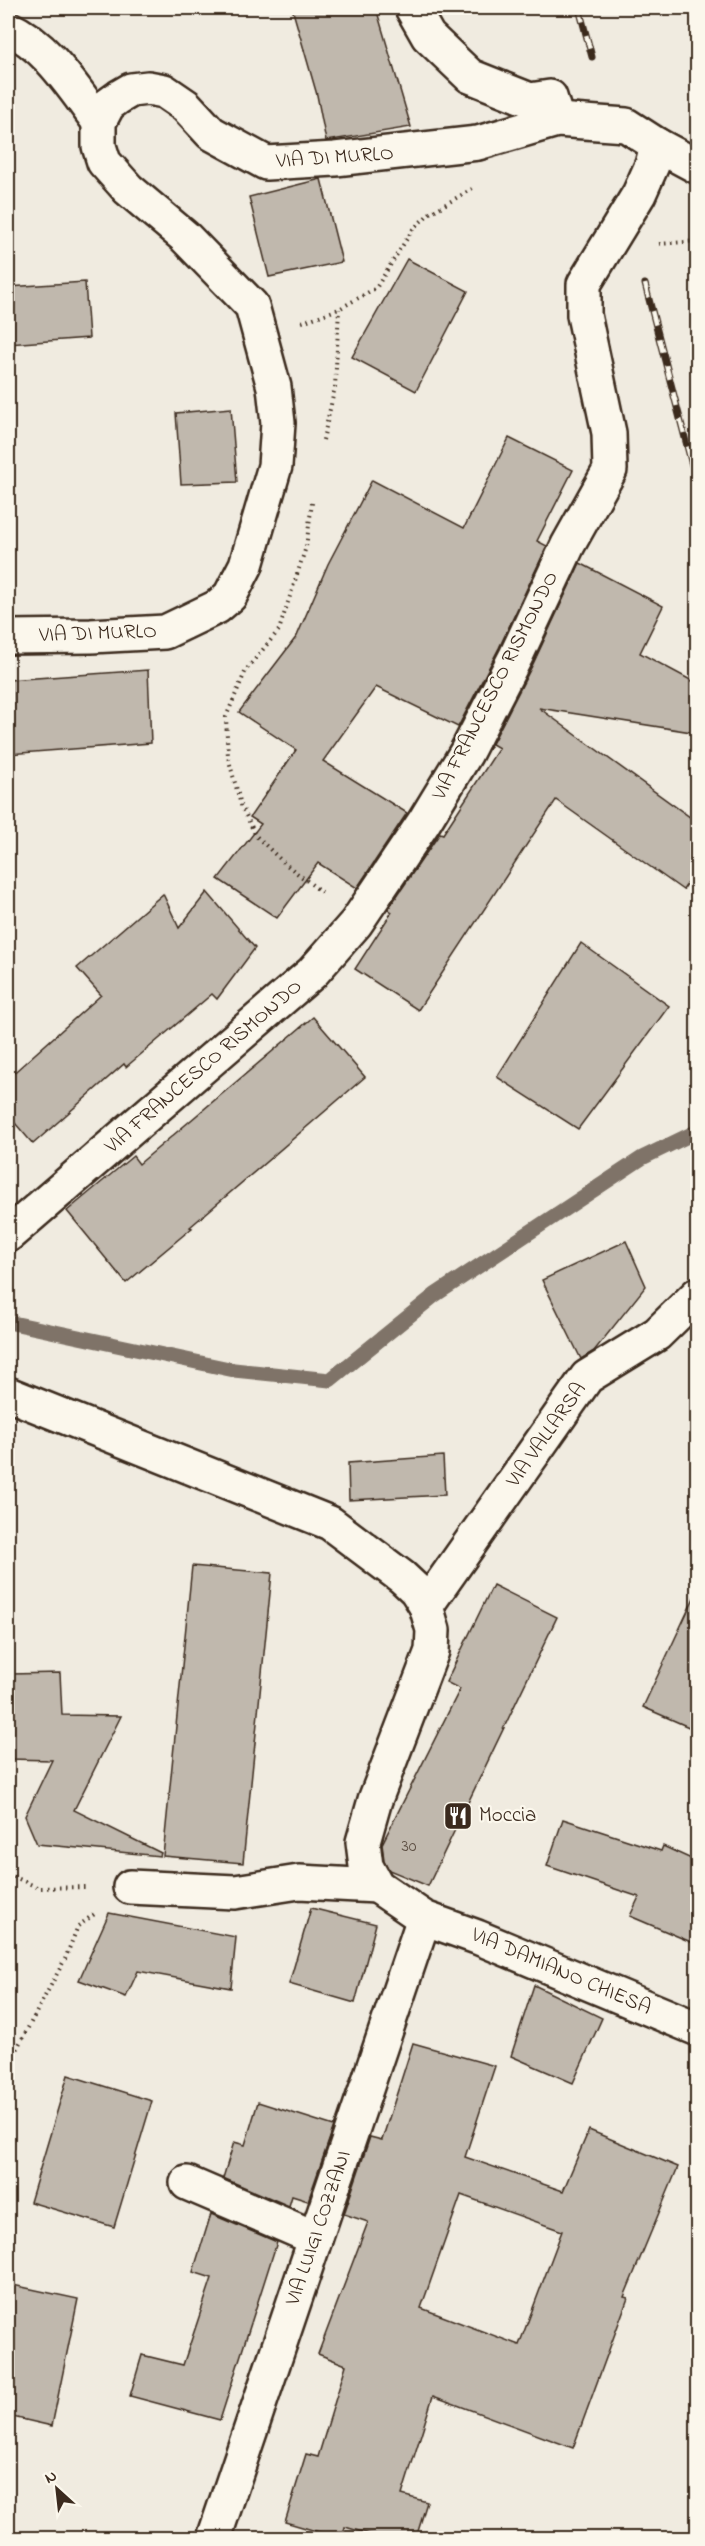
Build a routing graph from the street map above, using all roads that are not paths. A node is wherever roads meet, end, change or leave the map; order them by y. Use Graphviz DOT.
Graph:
graph roads {
  1 [pos="412,8"];
  2 [pos="8,28"];
  3 [pos="557,120"];
  4 [pos="99,122"];
  5 [pos="657,145"];
  6 [pos="698,167"];
  7 [pos="8,637"];
  8 [pos="8,1235"];
  9 [pos="698,1294"];
  10 [pos="8,1394"];
  11 [pos="426,1606"];
  12 [pos="377,1886"];
  13 [pos="130,1887"];
  14 [pos="424,1918"];
  15 [pos="698,2029"];
  16 [pos="187,2183"];
  17 [pos="315,2238"];
  18 [pos="214,2538"];
  1 -- 3 [label="street"];
  2 -- 4 [label="street"];
  3 -- 4 [label="street, VIA DI MURLO"];
  3 -- 5 [label="street, VIA DI MURLO"];
  4 -- 7 [label="street, VIA DI MURLO"];
  5 -- 6 [label="street"];
  5 -- 8 [label="street, VIA FRANCESCO RISMONDO"];
  9 -- 11 [label="street, VIA VALLARSA"];
  10 -- 11 [label="street"];
  11 -- 12 [label="street"];
  12 -- 13 [label="street"];
  12 -- 14 [label="street"];
  14 -- 15 [label="street, VIA DAMIANO CHIESA"];
  14 -- 17 [label="street, VIA LUIGI COZZANI"];
  16 -- 17 [label="street"];
  17 -- 18 [label="street, VIA LUIGI COZZANI"];
}
